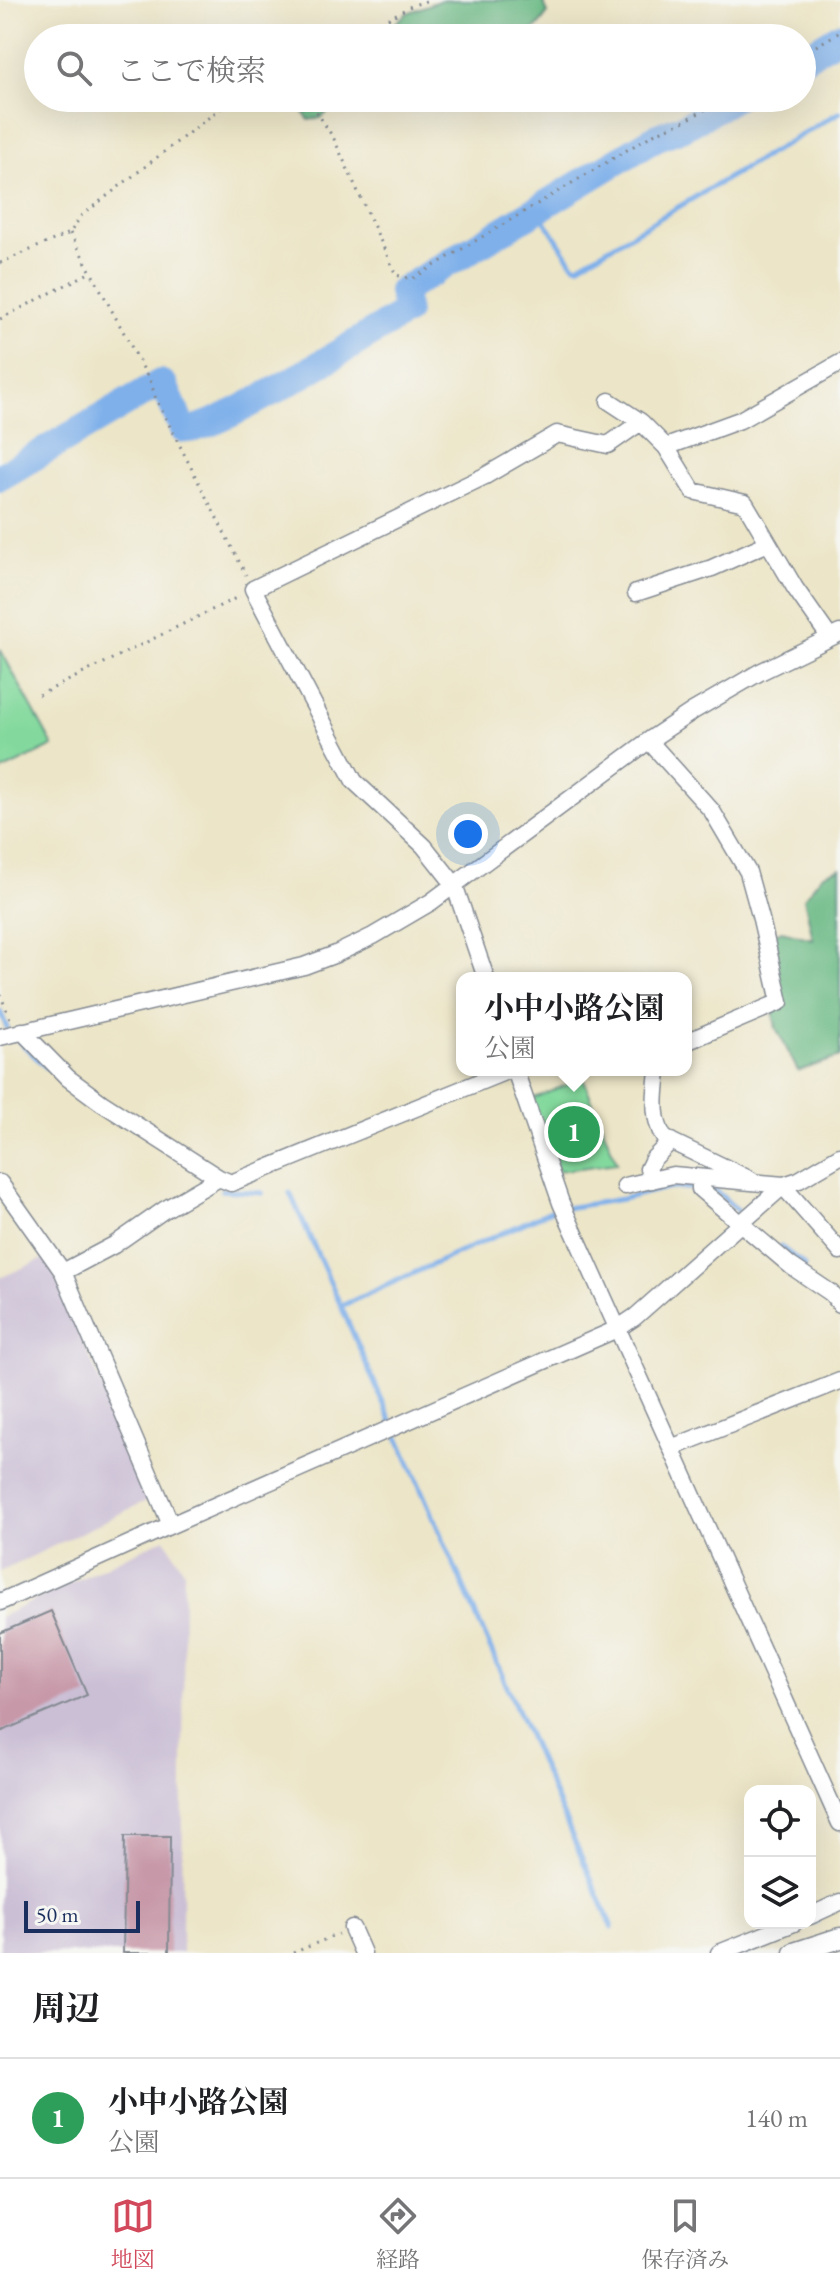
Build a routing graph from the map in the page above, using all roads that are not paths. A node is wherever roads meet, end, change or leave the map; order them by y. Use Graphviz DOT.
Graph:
graph roads {
  1 [pos="840,363"];
  2 [pos="609,401"];
  3 [pos="641,422"];
  4 [pos="666,447"];
  5 [pos="768,543"];
  6 [pos="636,593"];
  7 [pos="835,635"];
  8 [pos="649,741"];
  9 [pos="454,884"];
  10 [pos="484,972"];
  11 [pos="22,1031"];
  12 [pos="0,1037"];
  13 [pos="692,1039"];
  14 [pos="497,1076"];
  15 [pos="514,1076"];
  16 [pos="658,1076"];
  17 [pos="671,1141"];
  18 [pos="840,1156"];
  19 [pos="219,1178"];
  20 [pos="700,1178"];
  21 [pos="652,1180"];
  22 [pos="755,1182"];
  23 [pos="0,1183"];
  24 [pos="625,1186"];
  25 [pos="741,1223"];
  26 [pos="840,1251"];
  27 [pos="63,1272"];
  28 [pos="840,1304"];
  29 [pos="617,1329"];
  30 [pos="840,1381"];
  31 [pos="671,1448"];
  32 [pos="171,1525"];
  33 [pos="0,1602"];
  34 [pos="840,1823"];
  35 [pos="840,1902"];
  36 [pos="816,1913"];
  37 [pos="352,1928"];
  38 [pos="779,1929"];
  39 [pos="840,1938"];
  40 [pos="803,1952"];
  41 [pos="363,1953"];
  42 [pos="719,1953"];
  1 -- 4 [label="street"];
  2 -- 3 [label="street"];
  3 -- 4 [label="street"];
  3 -- 9 [label="street"];
  4 -- 5 [label="street"];
  5 -- 6 [label="street"];
  5 -- 7 [label="street"];
  7 -- 8 [label="street"];
  8 -- 9 [label="street"];
  8 -- 13 [label="street"];
  9 -- 10 [label="street"];
  9 -- 11 [label="street"];
  11 -- 12 [label="street"];
  11 -- 19 [label="street"];
  14 -- 19 [label="street"];
  15 -- 29 [label="street"];
  16 -- 17 [label="street"];
  17 -- 21 [label="street"];
  17 -- 22 [label="street"];
  18 -- 22 [label="street"];
  19 -- 27 [label="street"];
  20 -- 21 [label="street"];
  20 -- 22 [label="street"];
  20 -- 25 [label="street"];
  21 -- 24 [label="street"];
  23 -- 27 [label="street"];
  25 -- 26 [label="street"];
  25 -- 28 [label="street"];
  25 -- 29 [label="street"];
  27 -- 32 [label="street"];
  29 -- 31 [label="street"];
  29 -- 32 [label="street"];
  30 -- 31 [label="street"];
  31 -- 34 [label="street"];
  32 -- 33 [label="street"];
  35 -- 36 [label="street"];
  37 -- 41 [label="street"];
  38 -- 42 [label="street"];
  39 -- 40 [label="main road"];
}
